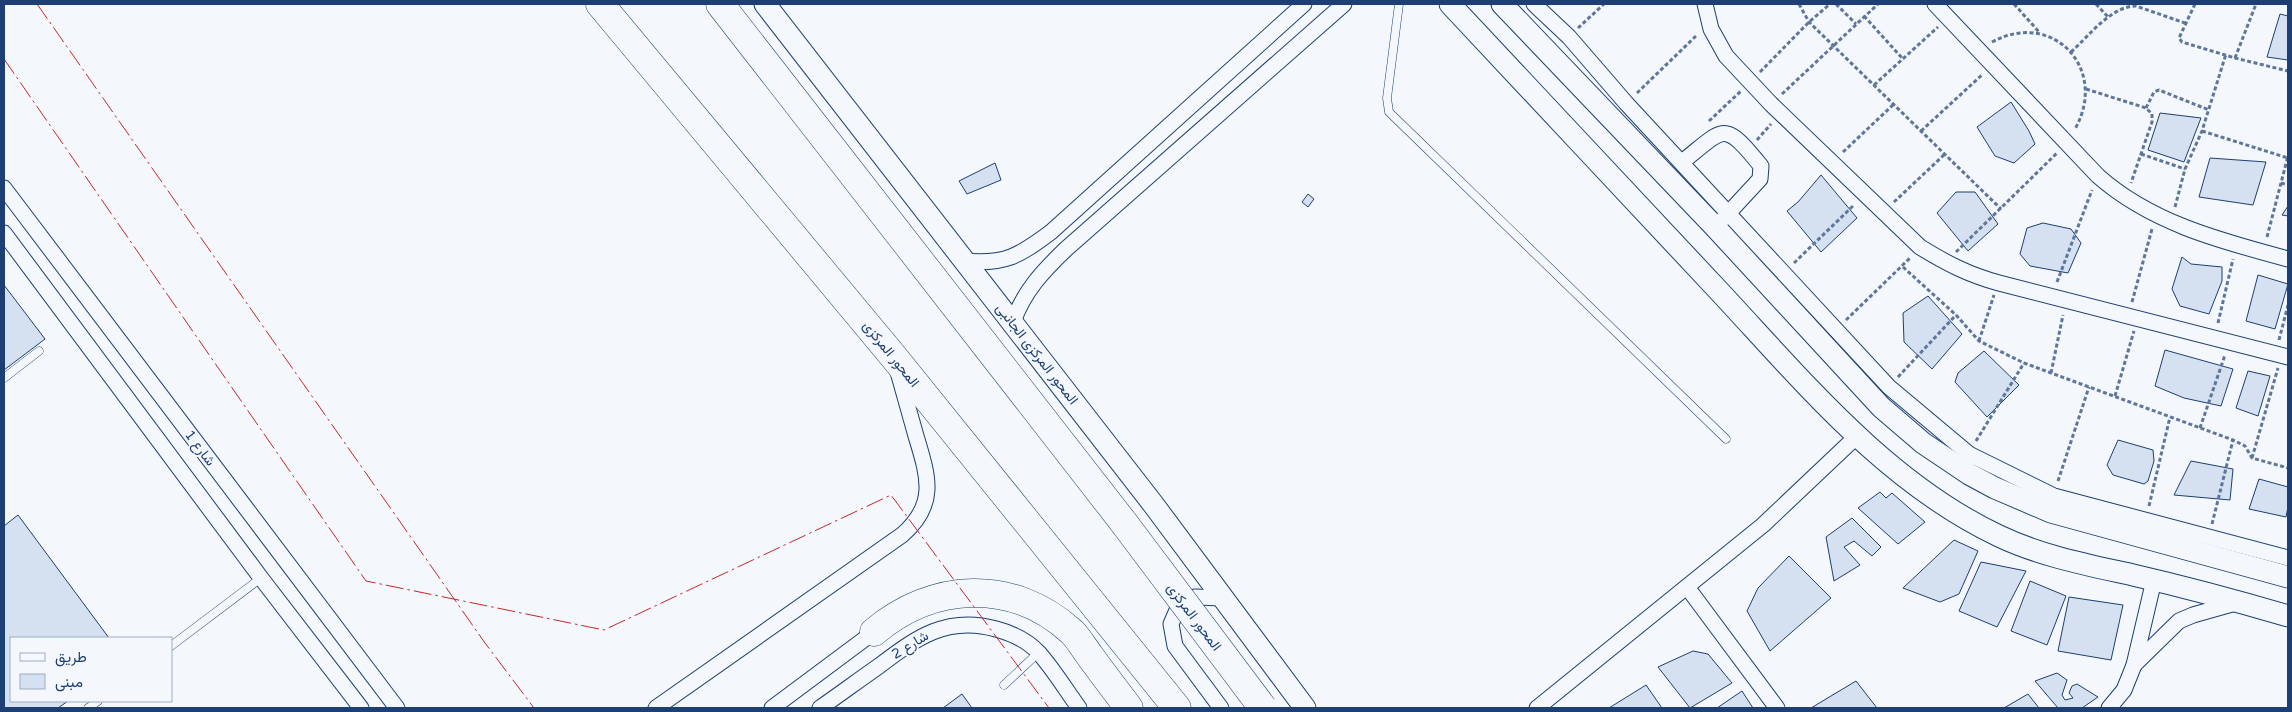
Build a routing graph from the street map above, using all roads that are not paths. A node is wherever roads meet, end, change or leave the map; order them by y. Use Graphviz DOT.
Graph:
graph roads {
  1 [pos="600,4"];
  2 [pos="720,4"];
  3 [pos="765,4"];
  4 [pos="1304,4"];
  5 [pos="1344,4"];
  6 [pos="1399,4"];
  7 [pos="1450,4"];
  8 [pos="1502,4"];
  9 [pos="1534,4"];
  10 [pos="1705,4"];
  11 [pos="1935,4"];
  12 [pos="1682,162"];
  13 [pos="4,188"];
  14 [pos="1722,220"];
  15 [pos="36,232"];
  16 [pos="1051,232"];
  17 [pos="4,234"];
  18 [pos="15,248"];
  19 [pos="1066,249"];
  20 [pos="2288,259"];
  21 [pos="963,261"];
  22 [pos="1013,322"];
  23 [pos="39,351"];
  24 [pos="893,356"];
  25 [pos="2282,356"];
  26 [pos="4,378"];
  27 [pos="1857,436"];
  28 [pos="1726,439"];
  29 [pos="2288,558"];
  30 [pos="261,578"];
  31 [pos="2288,578"];
  32 [pos="2154,580"];
  33 [pos="1687,587"];
  34 [pos="1223,598"];
  35 [pos="2240,602"];
  36 [pos="2288,616"];
  37 [pos="874,632"];
  38 [pos="172,645"];
  39 [pos="1038,653"];
  40 [pos="2134,665"];
  41 [pos="1004,685"];
  42 [pos="361,708"];
  43 [pos="397,708"];
  44 [pos="656,708"];
  45 [pos="772,708"];
  46 [pos="820,708"];
  47 [pos="1079,708"];
  48 [pos="1129,708"];
  49 [pos="1177,708"];
  50 [pos="1221,708"];
  51 [pos="1263,708"];
  52 [pos="1305,708"];
  53 [pos="1537,708"];
  54 [pos="1777,708"];
  55 [pos="2109,708"];
  1 -- 24 [label="highway, المحور المركزى"];
  2 -- 51 [label="highway, المحور المركزى, bridge"];
  3 -- 21 [label="street, المحور المركزى الجانبى"];
  4 -- 16 [label="street"];
  5 -- 19 [label="street"];
  6 -- 28 [label="lane"];
  7 -- 27 [label="street"];
  8 -- 14 [label="street"];
  9 -- 12 [label="street"];
  10 -- 25 [label="street"];
  11 -- 20 [label="street"];
  12 -- 14 [label="street"];
  12 -- 14 [label="street"];
  13 -- 15 [label="street, شارع 1"];
  14 -- 29 [label="street"];
  14 -- 31 [label="street"];
  15 -- 18 [label="street"];
  15 -- 43 [label="street, شارع 1"];
  16 -- 19 [label="street"];
  16 -- 21 [label="street"];
  17 -- 18 [label="street, شارع 1"];
  18 -- 30 [label="street, شارع 1"];
  19 -- 22 [label="street"];
  21 -- 22 [label="street, المحور المركزى الجانبى"];
  22 -- 34 [label="street, المحور المركزى الجانبى"];
  23 -- 26 [label="lane"];
  24 -- 44 [label="street"];
  24 -- 49 [label="highway, المحور المركزى"];
  27 -- 32 [label="street"];
  27 -- 33 [label="street"];
  30 -- 38 [label="lane"];
  30 -- 42 [label="street, شارع 1"];
  32 -- 35 [label="street"];
  32 -- 40 [label="street"];
  33 -- 53 [label="street"];
  33 -- 54 [label="street"];
  34 -- 50 [label="street"];
  34 -- 52 [label="street, المحور المركزى الجانبى"];
  35 -- 36 [label="street"];
  35 -- 40 [label="street"];
  37 -- 45 [label="street"];
  37 -- 48 [label="highway"];
  39 -- 41 [label="lane"];
  39 -- 46 [label="street, شارع 2"];
  39 -- 47 [label="street"];
  40 -- 55 [label="street"];
}
